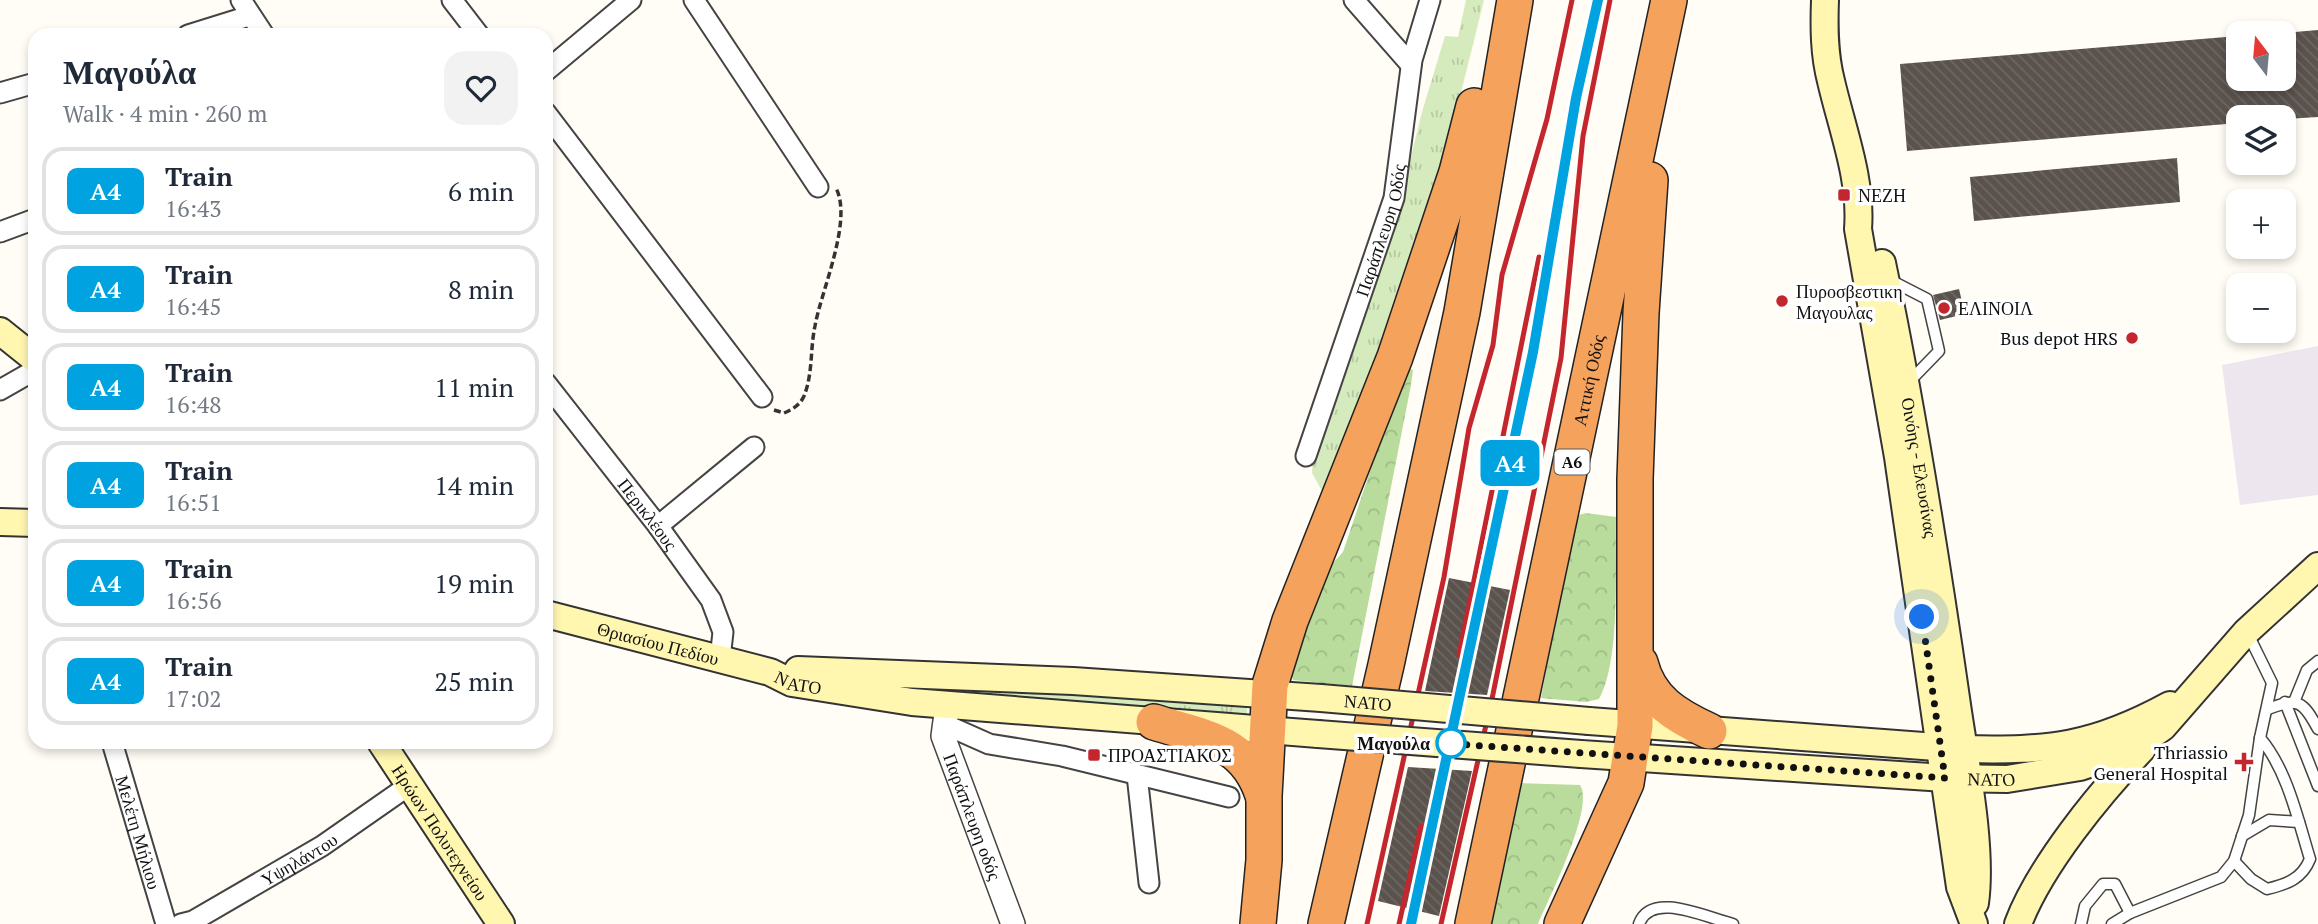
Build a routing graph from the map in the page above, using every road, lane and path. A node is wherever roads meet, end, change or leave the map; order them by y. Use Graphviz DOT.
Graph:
graph roads {
  1 [pos="452,0"];
  2 [pos="631,0"];
  3 [pos="694,0"];
  4 [pos="1354,0"];
  5 [pos="1430,0"];
  6 [pos="1515,0"];
  7 [pos="1672,0"];
  8 [pos="1825,0"];
  9 [pos="245,8"];
  10 [pos="203,28"];
  11 [pos="259,28"];
  12 [pos="474,28"];
  13 [pos="1505,47"];
  14 [pos="553,65"];
  15 [pos="1411,65"];
  16 [pos="28,85"];
  17 [pos="0,93"];
  18 [pos="553,122"];
  19 [pos="818,187"];
  20 [pos="1858,191"];
  21 [pos="28,222"];
  22 [pos="0,232"];
  23 [pos="1885,277"];
  24 [pos="0,331"];
  25 [pos="28,353"];
  26 [pos="28,374"];
  27 [pos="1905,386"];
  28 [pos="0,390"];
  29 [pos="553,392"];
  30 [pos="762,397"];
  31 [pos="754,447"];
  32 [pos="1307,456"];
  33 [pos="0,522"];
  34 [pos="28,523"];
  35 [pos="658,526"];
  36 [pos="0,537"];
  37 [pos="28,539"];
  38 [pos="2318,566"];
  39 [pos="553,616"];
  40 [pos="2246,632"];
  41 [pos="1637,653"];
  42 [pos="720,659"];
  43 [pos="2318,661"];
  44 [pos="770,672"];
  45 [pos="2207,675"];
  46 [pos="1268,693"];
  47 [pos="1934,697"];
  48 [pos="2290,702"];
  49 [pos="2267,709"];
  50 [pos="946,715"];
  51 [pos="1154,722"];
  52 [pos="2163,727"];
  53 [pos="2318,729"];
  54 [pos="1267,730"];
  55 [pos="1709,731"];
  56 [pos="2260,738"];
  57 [pos="1633,742"];
  58 [pos="1887,743"];
  59 [pos="1953,748"];
  60 [pos="114,749"];
  61 [pos="386,749"];
  62 [pos="1137,775"];
  63 [pos="1956,778"];
  64 [pos="411,784"];
  65 [pos="2318,786"];
  66 [pos="1264,796"];
  67 [pos="1229,797"];
  68 [pos="2299,822"];
  69 [pos="2242,836"];
  70 [pos="2234,861"];
  71 [pos="1149,883"];
  72 [pos="2130,912"];
  73 [pos="1973,921"];
  74 [pos="166,924"];
  75 [pos="181,924"];
  76 [pos="500,924"];
  77 [pos="1013,924"];
  78 [pos="1258,924"];
  79 [pos="1326,924"];
  80 [pos="1472,924"];
  81 [pos="1562,924"];
  82 [pos="1640,924"];
  83 [pos="1732,924"];
  84 [pos="2018,924"];
  85 [pos="2081,924"];
  86 [pos="2112,924"];
  1 -- 12 [label="street"];
  2 -- 14 [label="street"];
  3 -- 19 [label="street"];
  4 -- 15 [label="street"];
  5 -- 15 [label="street, Παράπλευρη Οδός"];
  6 -- 13 [label="highway"];
  7 -- 41 [label="highway"];
  7 -- 80 [label="highway, Αττική Οδός / Α6"];
  8 -- 20 [label="main road, Οινόης - Ελευσίνας"];
  9 -- 10 [label="street"];
  9 -- 11 [label="street"];
  13 -- 46 [label="highway"];
  13 -- 79 [label="highway"];
  15 -- 32 [label="street, Παράπλευρη Οδός"];
  16 -- 17 [label="street"];
  18 -- 30 [label="street"];
  19 -- 30 [label="path"];
  20 -- 23 [label="main road, Οινόης - Ελευσίνας"];
  20 -- 47 [label="main road, Οινόης - Ελευσίνας"];
  21 -- 22 [label="street"];
  23 -- 27 [label="main road, Οινόης - Ελευσίνας"];
  23 -- 27 [label="lane"];
  24 -- 25 [label="main road"];
  26 -- 28 [label="street"];
  27 -- 59 [label="main road, Οινόης - Ελευσίνας"];
  29 -- 35 [label="street, Περικλέους"];
  31 -- 35 [label="street"];
  33 -- 34 [label="main road"];
  35 -- 42 [label="street, Περικλέους"];
  36 -- 37 [label="main road"];
  38 -- 40 [label="main road, ΝΑΤΟ"];
  39 -- 42 [label="main road, Θριασίου Πεδίου"];
  40 -- 45 [label="main road, ΝΑΤΟ"];
  40 -- 49 [label="lane"];
  41 -- 55 [label="highway"];
  41 -- 57 [label="highway"];
  42 -- 44 [label="main road, Θριασίου Πεδίου"];
  43 -- 48 [label="lane"];
  44 -- 46 [label="main road, ΝΑΤΟ"];
  44 -- 50 [label="main road, ΝΑΤΟ"];
  45 -- 52 [label="main road, ΝΑΤΟ"];
  45 -- 59 [label="main road, ΝΑΤΟ"];
  46 -- 54 [label="highway"];
  46 -- 57 [label="main road, ΝΑΤΟ, bridge"];
  47 -- 58 [label="main road"];
  47 -- 59 [label="main road, Οινόης - Ελευσίνας"];
  48 -- 49 [label="lane"];
  48 -- 53 [label="lane"];
  48 -- 65 [label="lane"];
  49 -- 56 [label="lane"];
  50 -- 51 [label="main road, ΝΑΤΟ"];
  50 -- 62 [label="street"];
  50 -- 77 [label="street, Παράπλευρη οδός"];
  51 -- 54 [label="main road, ΝΑΤΟ"];
  51 -- 66 [label="highway"];
  52 -- 63 [label="main road, ΝΑΤΟ"];
  52 -- 84 [label="main road"];
  54 -- 57 [label="main road, ΝΑΤΟ, bridge"];
  54 -- 66 [label="highway"];
  55 -- 57 [label="main road, ΝΑΤΟ"];
  55 -- 58 [label="main road, ΝΑΤΟ"];
  56 -- 68 [label="lane"];
  56 -- 69 [label="lane"];
  57 -- 63 [label="main road, ΝΑΤΟ"];
  57 -- 81 [label="highway"];
  58 -- 59 [label="main road, ΝΑΤΟ"];
  59 -- 63 [label="main road"];
  60 -- 74 [label="street, Μελέτη Μήλιου"];
  61 -- 64 [label="main road, Ηρώων Πολυτεχνείου"];
  62 -- 67 [label="street"];
  62 -- 71 [label="street"];
  63 -- 73 [label="main road"];
  64 -- 75 [label="street, Υψηλάντου"];
  64 -- 76 [label="main road, Ηρώων Πολυτεχνείου"];
  66 -- 78 [label="highway"];
  68 -- 69 [label="lane"];
  68 -- 70 [label="lane"];
  69 -- 70 [label="lane"];
  70 -- 72 [label="lane"];
  72 -- 85 [label="lane"];
  72 -- 86 [label="lane"];
  82 -- 83 [label="lane"];
}
